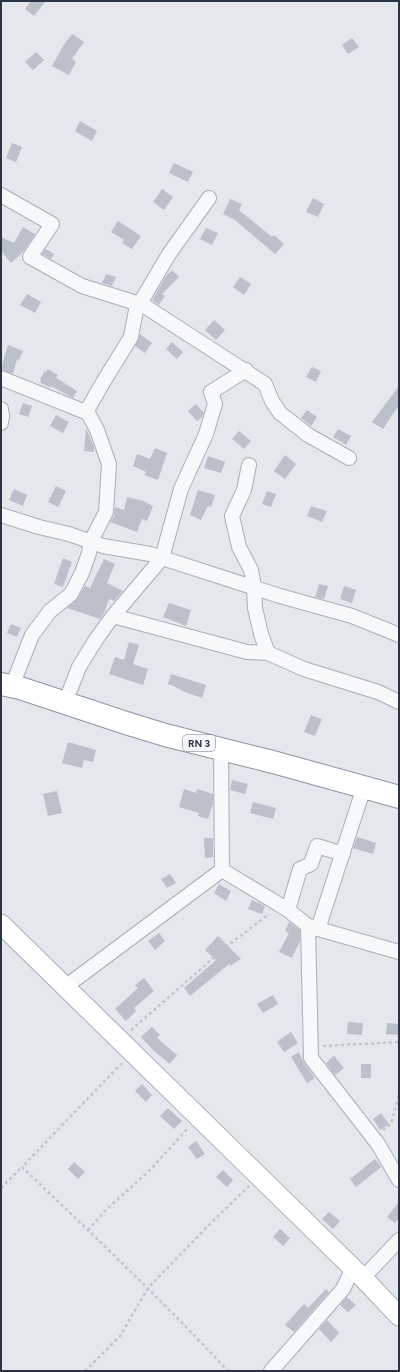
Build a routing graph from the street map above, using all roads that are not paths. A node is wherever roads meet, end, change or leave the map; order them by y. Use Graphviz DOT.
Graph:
graph roads {
  1 [pos="1,195"];
  2 [pos="209,198"];
  3 [pos="140,304"];
  4 [pos="246,370"];
  5 [pos="1,378"];
  6 [pos="1,409"];
  7 [pos="86,412"];
  8 [pos="1,424"];
  9 [pos="349,458"];
  10 [pos="249,465"];
  11 [pos="1,515"];
  12 [pos="92,541"];
  13 [pos="162,558"];
  14 [pos="254,587"];
  15 [pos="113,616"];
  16 [pos="399,635"];
  17 [pos="268,653"];
  18 [pos="6,685"];
  19 [pos="399,702"];
  20 [pos="65,703"];
  21 [pos="221,748"];
  22 [pos="364,787"];
  23 [pos="399,797"];
  24 [pos="343,854"];
  25 [pos="222,870"];
  26 [pos="285,907"];
  27 [pos="1,924"];
  28 [pos="313,927"];
  29 [pos="399,952"];
  30 [pos="66,987"];
  31 [pos="399,1180"];
  32 [pos="399,1240"];
  33 [pos="358,1273"];
  34 [pos="399,1316"];
  35 [pos="271,1371"];
  1 -- 3 [label="street"];
  2 -- 3 [label="street"];
  3 -- 4 [label="street"];
  3 -- 7 [label="street"];
  4 -- 9 [label="street"];
  4 -- 13 [label="street"];
  5 -- 7 [label="street"];
  6 -- 8 [label="street"];
  7 -- 12 [label="street"];
  10 -- 14 [label="street"];
  11 -- 12 [label="street"];
  12 -- 13 [label="street"];
  12 -- 18 [label="street"];
  13 -- 14 [label="street"];
  13 -- 15 [label="street"];
  14 -- 16 [label="street"];
  14 -- 17 [label="street"];
  15 -- 17 [label="street"];
  15 -- 20 [label="street"];
  17 -- 19 [label="street"];
  18 -- 20 [label="highway, RN 3"];
  20 -- 21 [label="highway, RN 3"];
  21 -- 22 [label="highway, RN 3"];
  21 -- 25 [label="street"];
  22 -- 23 [label="highway, RN 3"];
  22 -- 24 [label="street"];
  24 -- 26 [label="street"];
  24 -- 28 [label="street"];
  25 -- 26 [label="street"];
  25 -- 30 [label="street"];
  26 -- 28 [label="street"];
  27 -- 30 [label="main road"];
  28 -- 29 [label="street"];
  28 -- 31 [label="street"];
  30 -- 33 [label="main road"];
  32 -- 33 [label="street"];
  33 -- 34 [label="main road"];
  33 -- 35 [label="street"];
}
